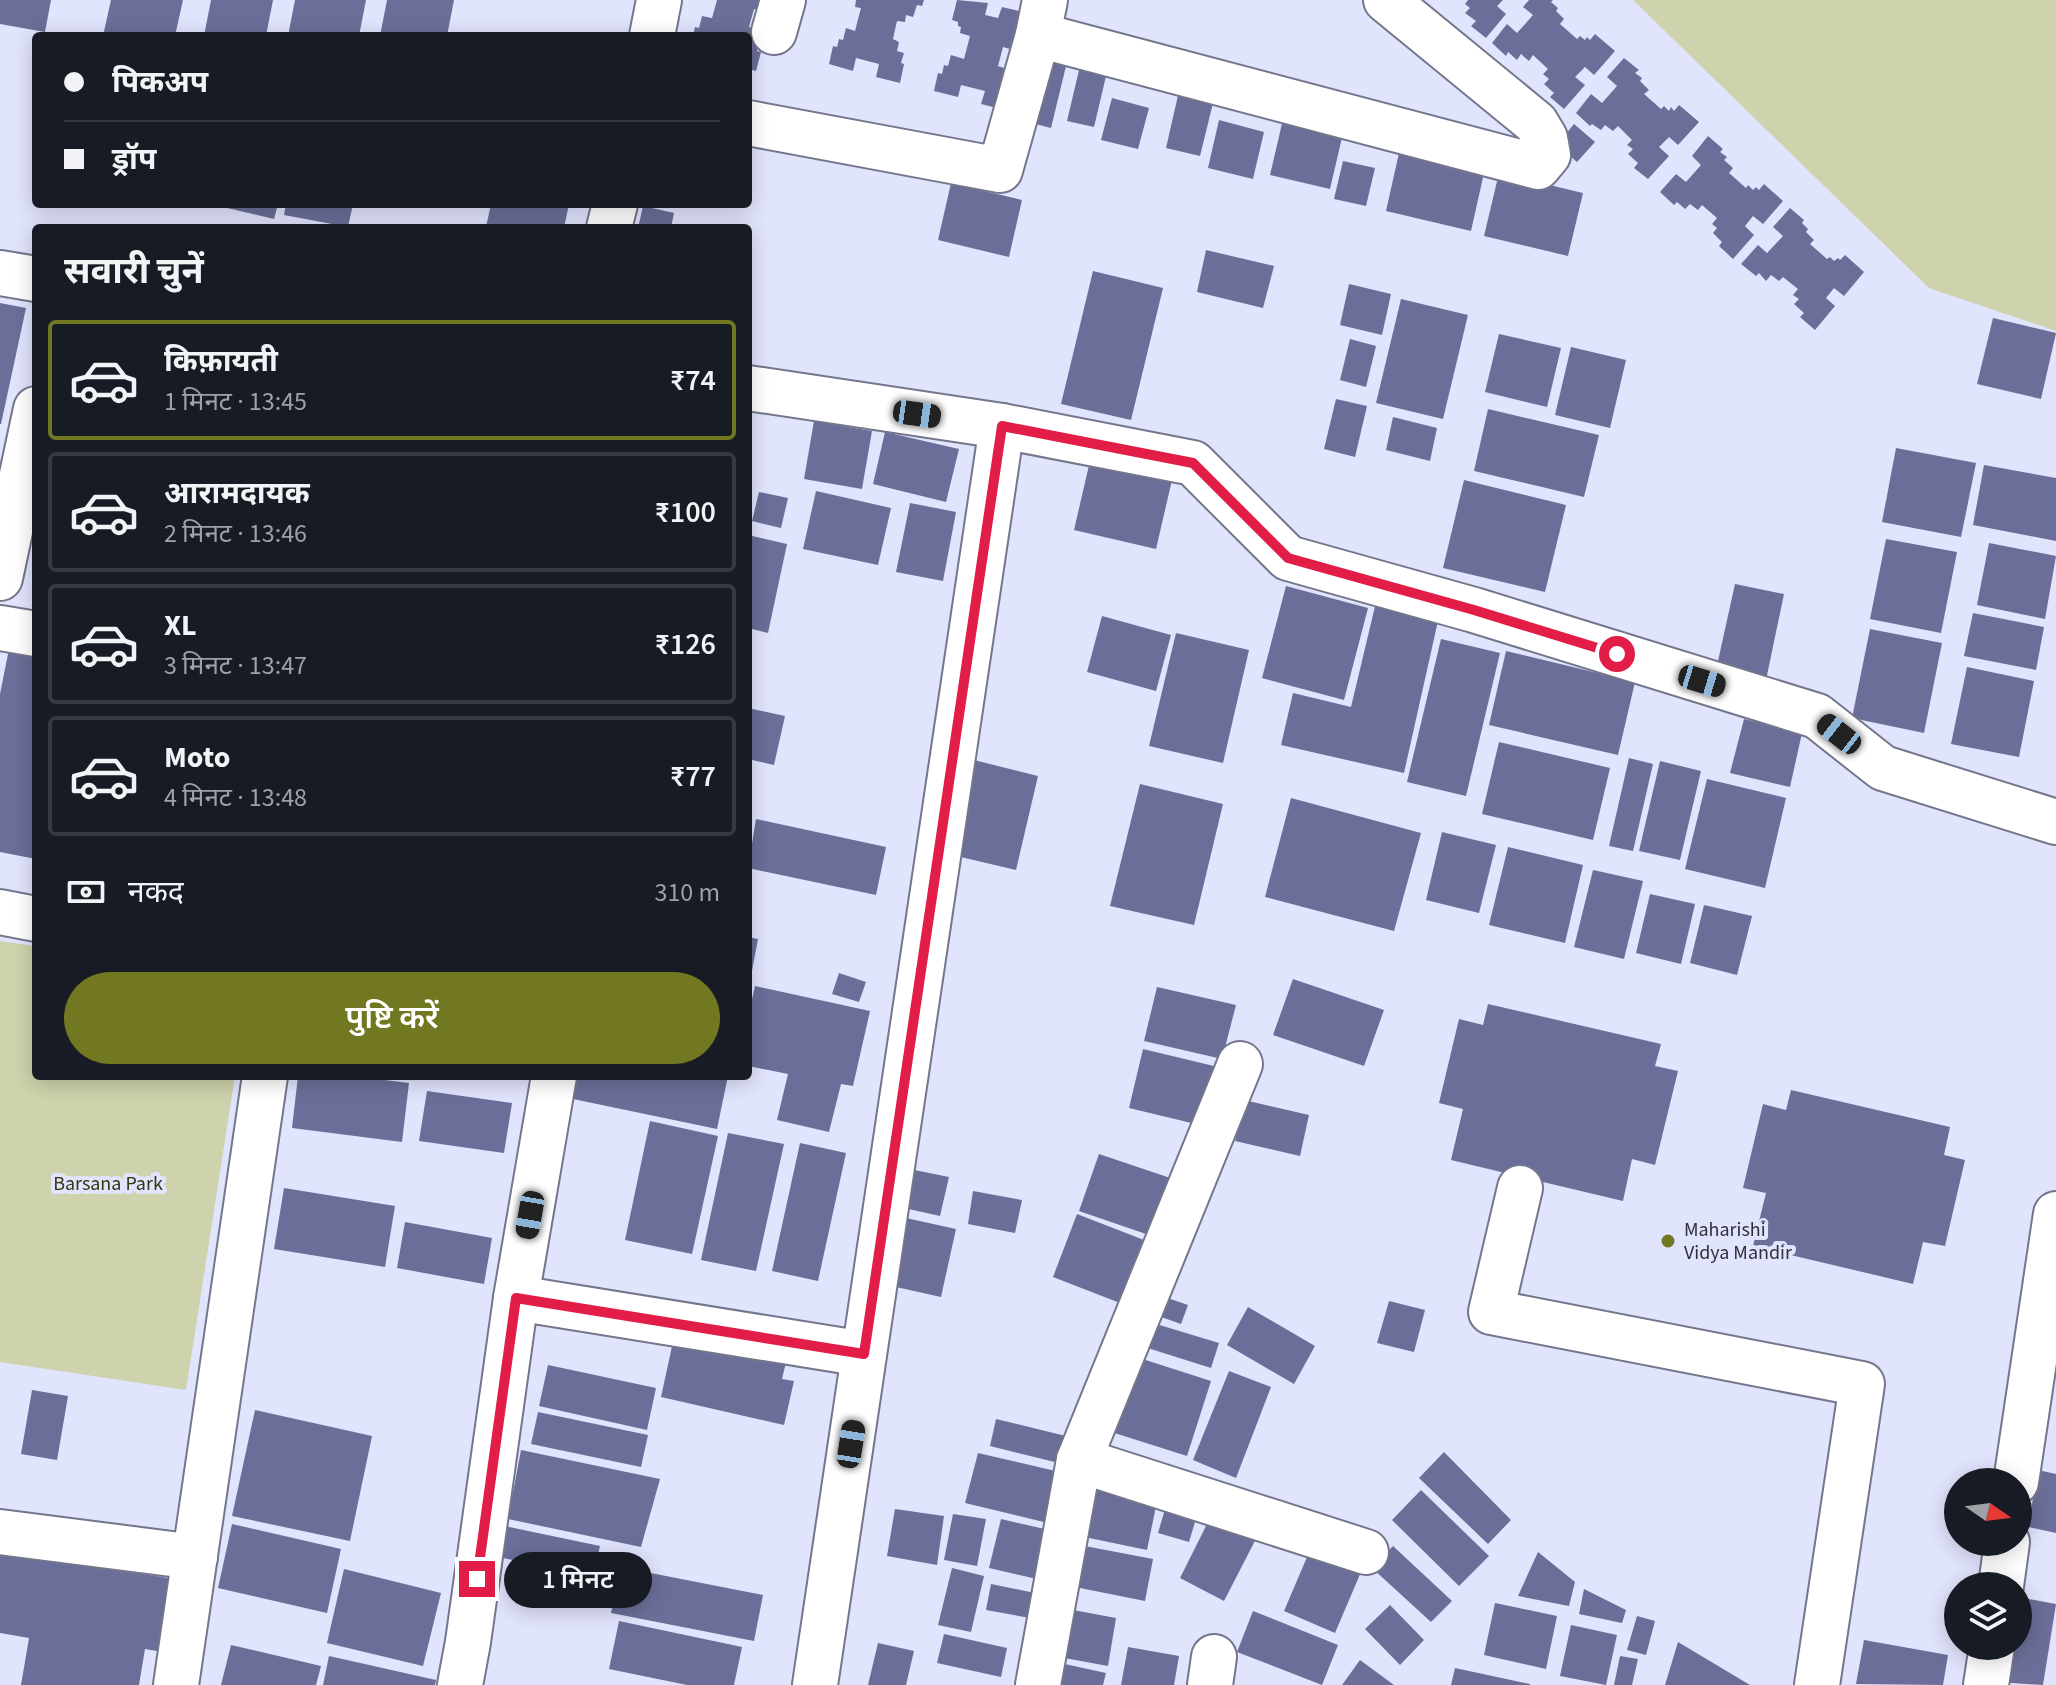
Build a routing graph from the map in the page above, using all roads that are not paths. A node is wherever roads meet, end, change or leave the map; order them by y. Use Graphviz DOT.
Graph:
graph roads {
  1 [pos="659,0"];
  2 [pos="1386,0"];
  3 [pos="1041,17"];
  4 [pos="653,32"];
  5 [pos="752,124"];
  6 [pos="0,273"];
  7 [pos="32,278"];
  8 [pos="752,389"];
  9 [pos="1002,426"];
  10 [pos="32,428"];
  11 [pos="0,578"];
  12 [pos="0,628"];
  13 [pos="32,633"];
  14 [pos="2056,822"];
  15 [pos="0,912"];
  16 [pos="32,918"];
  17 [pos="1240,1064"];
  18 [pos="264,1080"];
  19 [pos="553,1080"];
  20 [pos="1520,1188"];
  21 [pos="2056,1214"];
  22 [pos="516,1298"];
  23 [pos="864,1354"];
  24 [pos="1079,1460"];
  25 [pos="2018,1468"];
  26 [pos="0,1532"];
  27 [pos="1366,1552"];
  28 [pos="195,1557"];
  29 [pos="1990,1660"];
  30 [pos="176,1685"];
  31 [pos="460,1685"];
  32 [pos="815,1685"];
  33 [pos="1038,1685"];
  34 [pos="1817,1685"];
  35 [pos="1986,1685"];
  1 -- 4 [label="street"];
  2 -- 3 [label="street"];
  3 -- 5 [label="street"];
  6 -- 7 [label="street"];
  8 -- 9 [label="street"];
  9 -- 14 [label="street"];
  9 -- 23 [label="street"];
  10 -- 11 [label="street"];
  12 -- 13 [label="street"];
  15 -- 16 [label="street"];
  17 -- 24 [label="street"];
  18 -- 28 [label="street"];
  19 -- 22 [label="street"];
  20 -- 34 [label="street"];
  21 -- 25 [label="street"];
  22 -- 23 [label="street"];
  22 -- 31 [label="street"];
  23 -- 32 [label="street"];
  24 -- 27 [label="street"];
  24 -- 33 [label="street"];
  26 -- 28 [label="street"];
  28 -- 30 [label="street"];
  29 -- 35 [label="street"];
}
